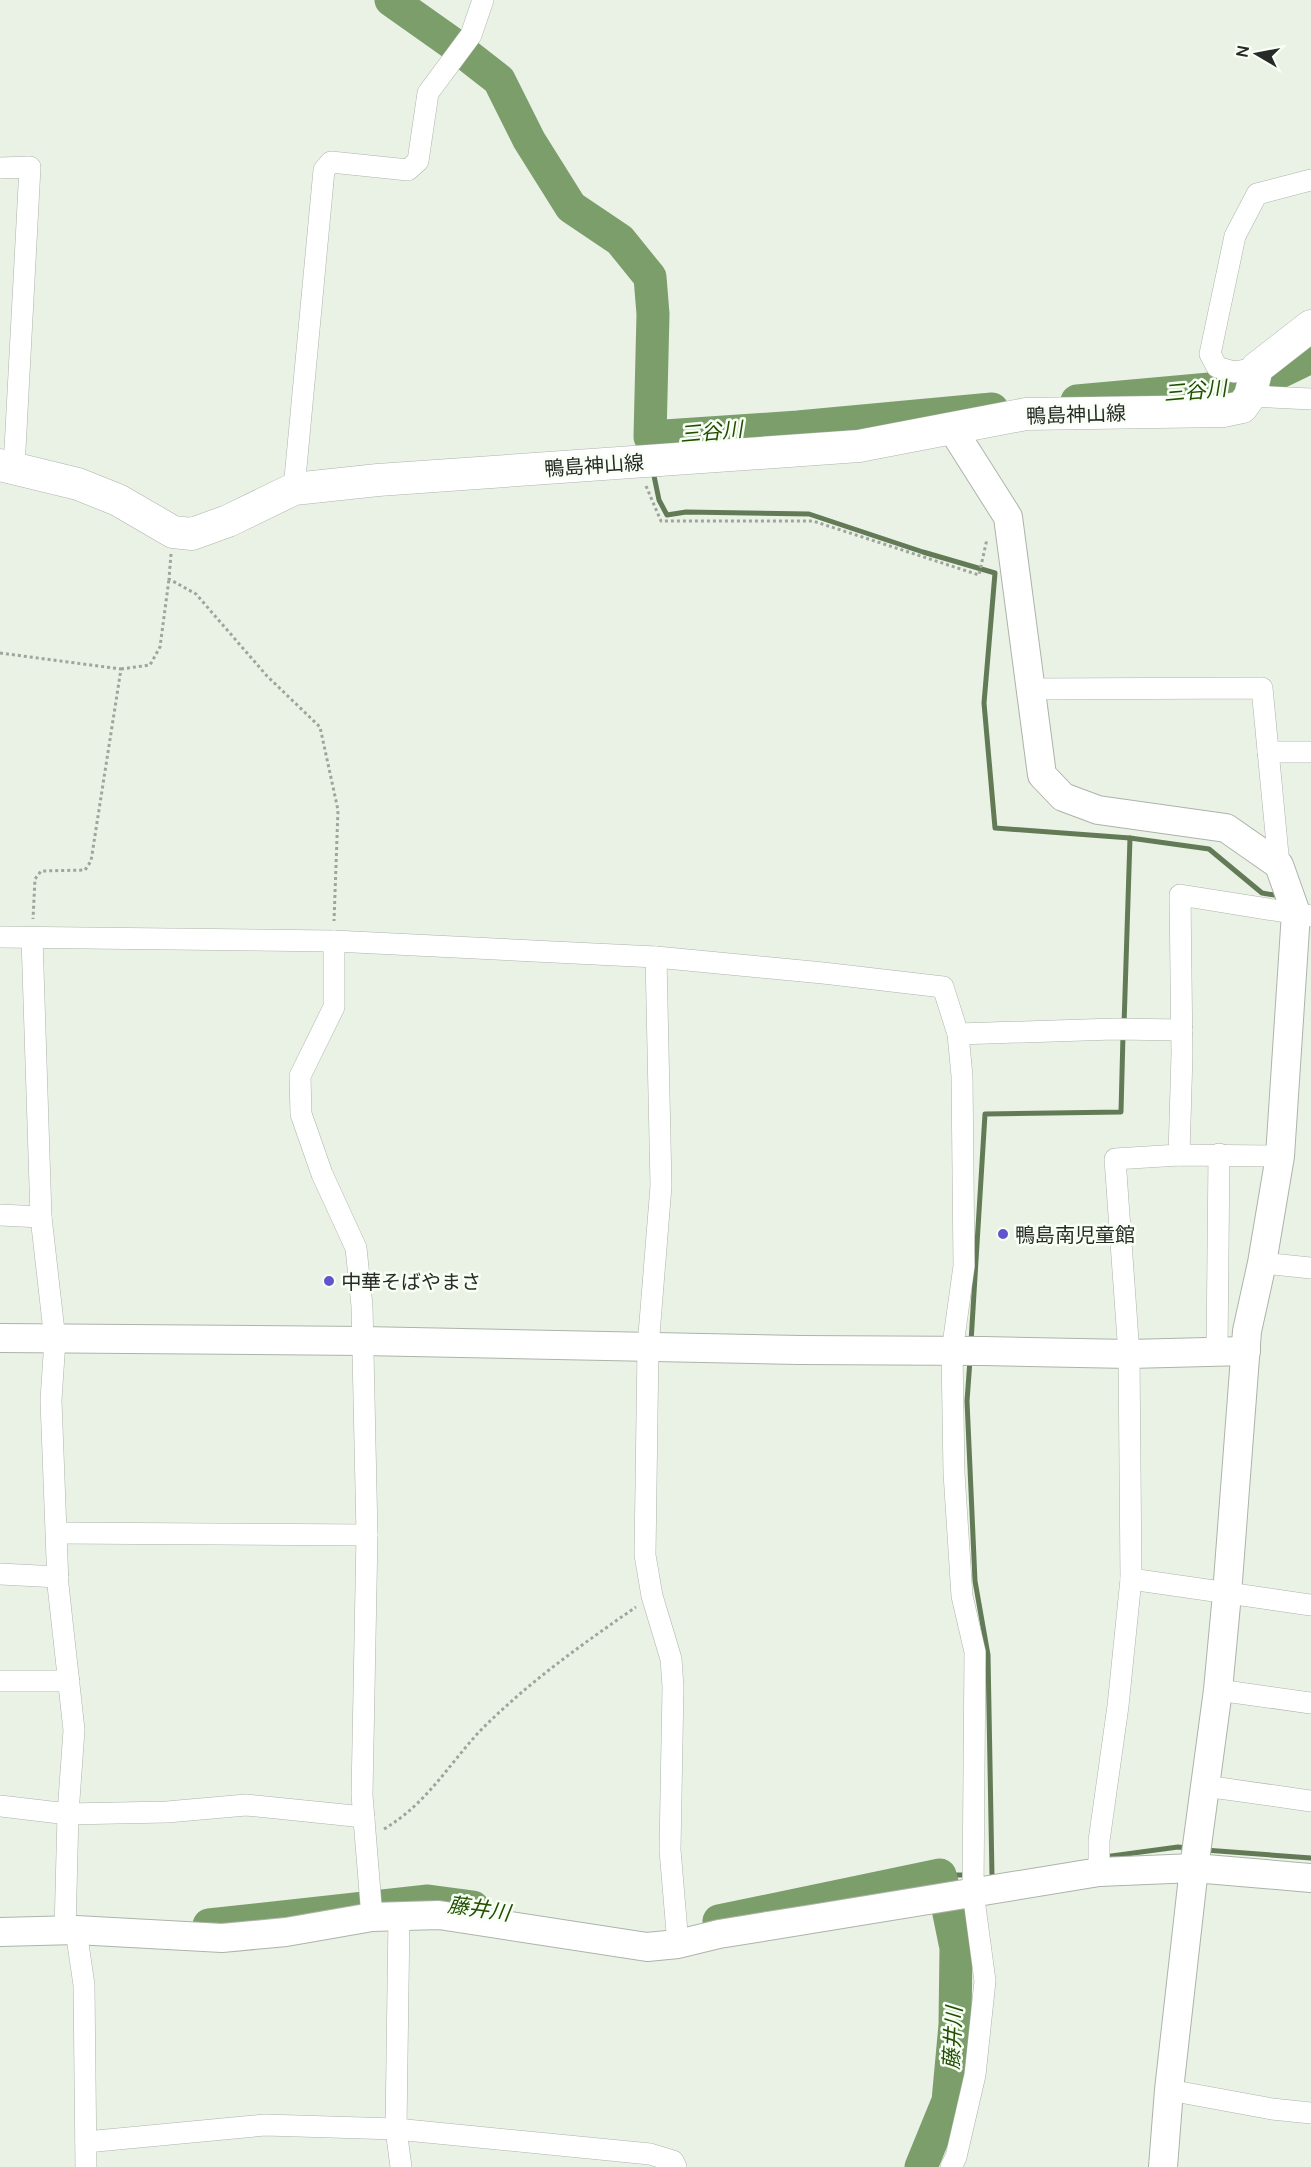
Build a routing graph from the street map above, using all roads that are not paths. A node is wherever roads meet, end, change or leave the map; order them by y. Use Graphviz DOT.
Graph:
graph roads {
  1 [pos="483,0"];
  2 [pos="0,168"];
  3 [pos="1311,180"];
  4 [pos="1311,326"];
  5 [pos="1253,383"];
  6 [pos="1311,399"];
  7 [pos="951,427"];
  8 [pos="7,467"];
  9 [pos="294,489"];
  10 [pos="1030,689"];
  11 [pos="1268,752"];
  12 [pos="1311,752"];
  13 [pos="1293,895"];
  14 [pos="0,937"];
  15 [pos="32,938"];
  16 [pos="334,941"];
  17 [pos="656,957"];
  18 [pos="1182,1030"];
  19 [pos="958,1034"];
  20 [pos="1219,1154"];
  21 [pos="1179,1155"];
  22 [pos="1280,1156"];
  23 [pos="0,1215"];
  24 [pos="41,1217"];
  25 [pos="1262,1263"];
  26 [pos="1311,1268"];
  27 [pos="0,1338"];
  28 [pos="54,1340"];
  29 [pos="363,1341"];
  30 [pos="648,1347"];
  31 [pos="967,1351"];
  32 [pos="1217,1351"];
  33 [pos="1245,1351"];
  34 [pos="1129,1354"];
  35 [pos="57,1533"];
  36 [pos="367,1534"];
  37 [pos="0,1574"];
  38 [pos="58,1577"];
  39 [pos="1131,1579"];
  40 [pos="1227,1594"];
  41 [pos="1311,1605"];
  42 [pos="0,1681"];
  43 [pos="69,1681"];
  44 [pos="1218,1690"];
  45 [pos="1311,1703"];
  46 [pos="1205,1786"];
  47 [pos="1311,1801"];
  48 [pos="0,1806"];
  49 [pos="68,1814"];
  50 [pos="364,1817"];
  51 [pos="1196,1855"];
  52 [pos="1099,1872"];
  53 [pos="1311,1878"];
  54 [pos="973,1892"];
  55 [pos="379,1911"];
  56 [pos="68,1924"];
  57 [pos="0,1932"];
  58 [pos="677,1936"];
  59 [pos="1169,2090"];
  60 [pos="1311,2113"];
  61 [pos="392,2129"];
  62 [pos="86,2142"];
  63 [pos="86,2167"];
  64 [pos="401,2167"];
  65 [pos="676,2167"];
  66 [pos="951,2167"];
  67 [pos="1163,2167"];
  1 -- 9 [label="street"];
  2 -- 8 [label="street"];
  3 -- 5 [label="street"];
  4 -- 5 [label="main road, 鴨島神山線"];
  5 -- 6 [label="street"];
  5 -- 7 [label="main road, 鴨島神山線"];
  7 -- 9 [label="main road, 鴨島神山線"];
  7 -- 10 [label="street"];
  8 -- 9 [label="main road, 鴨島神山線"];
  10 -- 11 [label="street"];
  10 -- 13 [label="street"];
  11 -- 12 [label="street"];
  11 -- 13 [label="street"];
  13 -- 18 [label="street"];
  13 -- 22 [label="street"];
  14 -- 15 [label="street"];
  15 -- 16 [label="street"];
  15 -- 24 [label="street"];
  16 -- 17 [label="street"];
  16 -- 29 [label="street"];
  17 -- 19 [label="street"];
  17 -- 30 [label="street"];
  18 -- 19 [label="street"];
  18 -- 21 [label="street"];
  19 -- 31 [label="street"];
  20 -- 21 [label="street"];
  20 -- 22 [label="street"];
  20 -- 32 [label="street"];
  21 -- 34 [label="street"];
  22 -- 25 [label="street"];
  23 -- 24 [label="street"];
  24 -- 28 [label="street"];
  25 -- 26 [label="street"];
  25 -- 33 [label="street"];
  27 -- 28 [label="street"];
  28 -- 29 [label="street"];
  28 -- 35 [label="street"];
  29 -- 30 [label="street"];
  29 -- 36 [label="street"];
  30 -- 31 [label="street"];
  30 -- 58 [label="street"];
  31 -- 34 [label="street"];
  31 -- 54 [label="street"];
  32 -- 33 [label="street"];
  32 -- 34 [label="street"];
  33 -- 40 [label="street"];
  34 -- 39 [label="street"];
  35 -- 36 [label="street"];
  35 -- 38 [label="street"];
  36 -- 50 [label="street"];
  37 -- 38 [label="street"];
  38 -- 43 [label="street"];
  39 -- 40 [label="street"];
  39 -- 52 [label="street"];
  40 -- 41 [label="street"];
  40 -- 44 [label="street"];
  42 -- 43 [label="street"];
  43 -- 49 [label="street"];
  44 -- 45 [label="street"];
  44 -- 46 [label="street"];
  46 -- 47 [label="street"];
  46 -- 51 [label="street"];
  48 -- 49 [label="street"];
  49 -- 50 [label="street"];
  49 -- 56 [label="street"];
  50 -- 55 [label="street"];
  51 -- 52 [label="street"];
  51 -- 53 [label="street"];
  51 -- 59 [label="street"];
  52 -- 54 [label="street"];
  54 -- 58 [label="street"];
  54 -- 66 [label="street"];
  55 -- 56 [label="street"];
  55 -- 58 [label="street"];
  55 -- 61 [label="street"];
  56 -- 57 [label="street"];
  56 -- 62 [label="street"];
  59 -- 60 [label="street"];
  59 -- 67 [label="street"];
  61 -- 62 [label="street"];
  61 -- 64 [label="street"];
  61 -- 65 [label="street"];
  62 -- 63 [label="street"];
}
